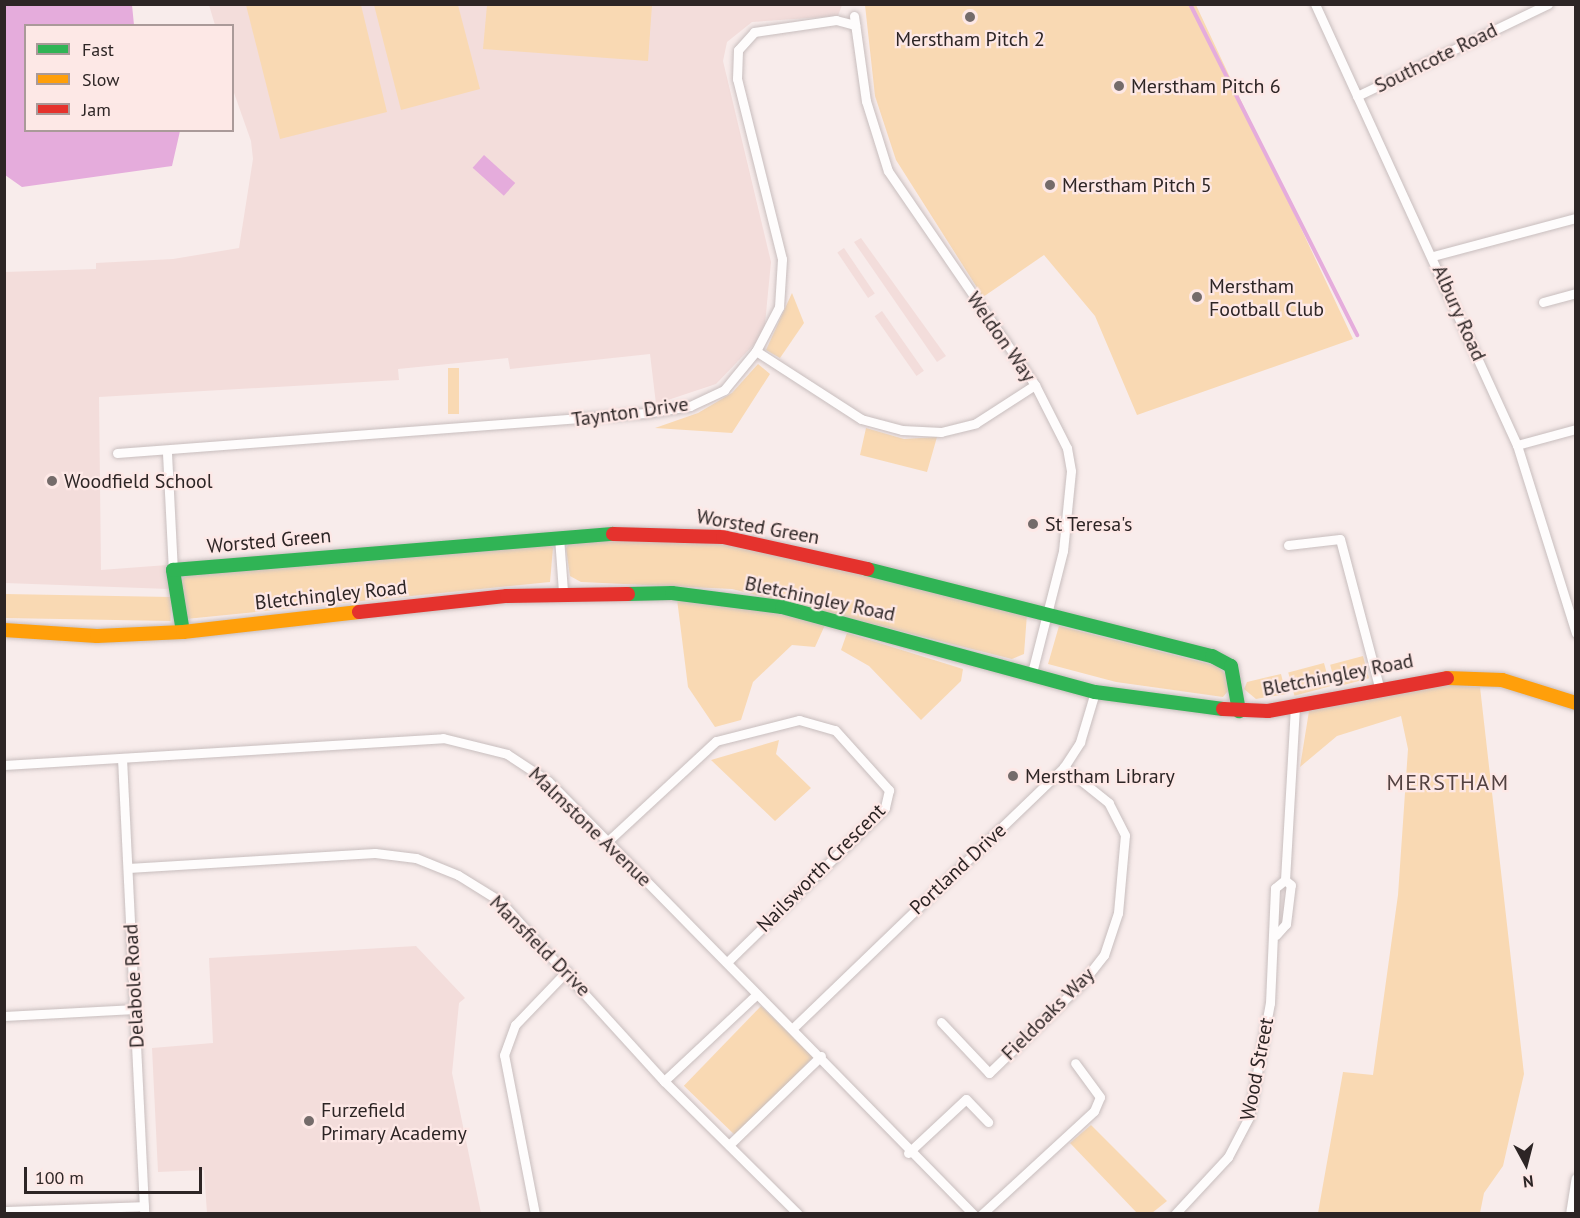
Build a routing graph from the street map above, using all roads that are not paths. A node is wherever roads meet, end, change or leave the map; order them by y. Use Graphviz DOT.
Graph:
graph roads {
  1 [pos="1315,4"];
  2 [pos="1548,4"];
  3 [pos="854,20"];
  4 [pos="1357,96"];
  5 [pos="1575,218"];
  6 [pos="1433,256"];
  7 [pos="1575,293"];
  8 [pos="1543,302"];
  9 [pos="756,351"];
  10 [pos="1035,385"];
  11 [pos="1575,429"];
  12 [pos="1517,445"];
  13 [pos="117,453"];
  14 [pos="168,453"];
  15 [pos="559,537"];
  16 [pos="1288,545"];
  17 [pos="173,570"];
  18 [pos="563,592"];
  19 [pos="1046,614"];
  20 [pos="4,630"];
  21 [pos="183,632"];
  22 [pos="1575,633"];
  23 [pos="1032,673"];
  24 [pos="1379,687"];
  25 [pos="1095,692"];
  26 [pos="1575,701"];
  27 [pos="1295,706"];
  28 [pos="1239,711"];
  29 [pos="122,758"];
  30 [pos="4,765"];
  31 [pos="1065,767"];
  32 [pos="608,841"];
  33 [pos="128,868"];
  34 [pos="1285,880"];
  35 [pos="1276,935"];
  36 [pos="727,962"];
  37 [pos="567,971"];
  38 [pos="757,994"];
  39 [pos="135,1009"];
  40 [pos="4,1016"];
  41 [pos="940,1022"];
  42 [pos="794,1028"];
  43 [pos="821,1056"];
  44 [pos="1075,1064"];
  45 [pos="664,1081"];
  46 [pos="988,1122"];
  47 [pos="729,1145"];
  48 [pos="908,1153"];
  49 [pos="1575,1178"];
  50 [pos="144,1210"];
  51 [pos="4,1211"];
  52 [pos="535,1214"];
  53 [pos="798,1214"];
  54 [pos="973,1214"];
  55 [pos="982,1214"];
  56 [pos="1175,1214"];
  57 [pos="1570,1214"];
  1 -- 4 [label="street, Albury Road"];
  2 -- 4 [label="street, Southcote Road"];
  3 -- 9 [label="street, Taynton Drive"];
  3 -- 10 [label="street, Weldon Way"];
  4 -- 6 [label="street, Albury Road"];
  5 -- 6 [label="street"];
  6 -- 12 [label="street, Albury Road"];
  7 -- 8 [label="street"];
  9 -- 10 [label="street"];
  9 -- 14 [label="street, Taynton Drive"];
  10 -- 19 [label="street, Weldon Way"];
  11 -- 12 [label="street"];
  12 -- 22 [label="street, Albury Road"];
  13 -- 14 [label="street, Taynton Drive"];
  14 -- 17 [label="street"];
  15 -- 17 [label="street, Worsted Green"];
  15 -- 18 [label="street"];
  15 -- 19 [label="street, Worsted Green"];
  16 -- 24 [label="street"];
  17 -- 21 [label="street"];
  18 -- 21 [label="street, Bletchingley Road"];
  18 -- 23 [label="street, Bletchingley Road"];
  19 -- 23 [label="street, Weldon Way"];
  19 -- 28 [label="street, Worsted Green"];
  20 -- 21 [label="street, Bletchingley Road"];
  23 -- 25 [label="street, Bletchingley Road"];
  24 -- 26 [label="street, Bletchingley Road"];
  24 -- 27 [label="street, Bletchingley Road"];
  25 -- 28 [label="street, Bletchingley Road"];
  25 -- 31 [label="street, Portland Drive"];
  27 -- 28 [label="street, Bletchingley Road"];
  27 -- 34 [label="street, Wood Street"];
  29 -- 30 [label="street, Malmstone Avenue"];
  29 -- 32 [label="street, Malmstone Avenue"];
  29 -- 33 [label="street, Delabole Road"];
  31 -- 41 [label="street, Fieldoaks Way"];
  31 -- 42 [label="street, Portland Drive"];
  32 -- 36 [label="street, Malmstone Avenue"];
  32 -- 36 [label="street, Nailsworth Crescent"];
  33 -- 37 [label="street, Mansfield Drive"];
  33 -- 39 [label="street, Delabole Road"];
  34 -- 35 [label="street, Wood Street"];
  34 -- 35 [label="street, Wood Street"];
  35 -- 56 [label="street, Wood Street"];
  36 -- 38 [label="street, Malmstone Avenue"];
  37 -- 45 [label="street, Mansfield Drive"];
  37 -- 52 [label="street"];
  38 -- 42 [label="street, Malmstone Avenue"];
  38 -- 45 [label="street"];
  39 -- 40 [label="street"];
  39 -- 50 [label="street, Delabole Road"];
  42 -- 43 [label="street, Malmstone Avenue"];
  43 -- 47 [label="street"];
  43 -- 48 [label="street, Malmstone Avenue"];
  44 -- 55 [label="street"];
  45 -- 47 [label="street, Mansfield Drive"];
  46 -- 48 [label="street"];
  47 -- 53 [label="street, Mansfield Drive"];
  48 -- 54 [label="street, Malmstone Avenue"];
  49 -- 57 [label="street"];
  50 -- 51 [label="street"];
}
